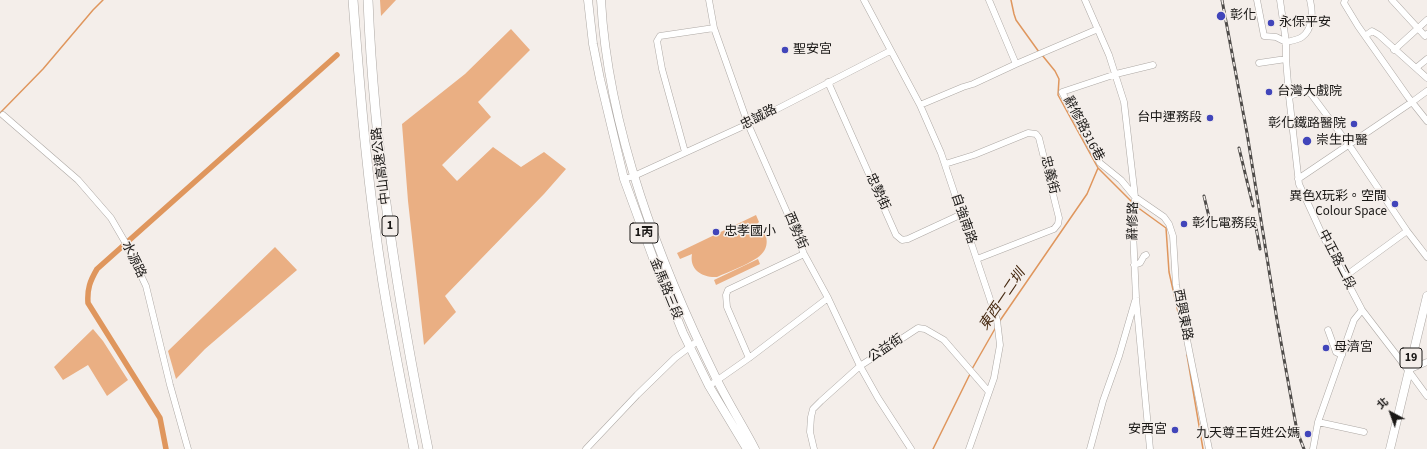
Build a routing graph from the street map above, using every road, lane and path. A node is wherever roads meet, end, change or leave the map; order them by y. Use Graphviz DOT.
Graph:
graph roads {
  1 [pos="353,0"];
  2 [pos="368,0"];
  3 [pos="588,0"];
  4 [pos="601,0"];
  5 [pos="709,0"];
  6 [pos="864,0"];
  7 [pos="989,0"];
  8 [pos="1085,0"];
  9 [pos="1257,0"];
  10 [pos="1280,0"];
  11 [pos="1310,0"];
  12 [pos="1345,0"];
  13 [pos="1392,0"];
  14 [pos="1427,20"];
  15 [pos="714,28"];
  16 [pos="1418,28"];
  17 [pos="1098,29"];
  18 [pos="1427,34"];
  19 [pos="1365,36"];
  20 [pos="1286,42"];
  21 [pos="1394,50"];
  22 [pos="890,51"];
  23 [pos="1286,58"];
  24 [pos="1427,59"];
  25 [pos="1259,63"];
  26 [pos="1016,64"];
  27 [pos="1153,65"];
  28 [pos="1416,68"];
  29 [pos="1116,74"];
  30 [pos="1427,78"];
  31 [pos="828,82"];
  32 [pos="1427,90"];
  33 [pos="1289,96"];
  34 [pos="1412,102"];
  35 [pos="920,105"];
  36 [pos="2,115"];
  37 [pos="1427,121"];
  38 [pos="748,124"];
  39 [pos="1349,145"];
  40 [pos="685,152"];
  41 [pos="945,164"];
  42 [pos="634,176"];
  43 [pos="624,179"];
  44 [pos="1298,179"];
  45 [pos="1134,202"];
  46 [pos="962,214"];
  47 [pos="1407,231"];
  48 [pos="804,254"];
  49 [pos="1146,255"];
  50 [pos="1427,257"];
  51 [pos="977,259"];
  52 [pos="1134,265"];
  53 [pos="1344,277"];
  54 [pos="1427,296"];
  55 [pos="828,298"];
  56 [pos="1136,298"];
  57 [pos="1362,310"];
  58 [pos="1328,330"];
  59 [pos="699,340"];
  60 [pos="690,346"];
  61 [pos="1342,356"];
  62 [pos="749,358"];
  63 [pos="1427,362"];
  64 [pos="860,366"];
  65 [pos="1408,370"];
  66 [pos="718,381"];
  67 [pos="709,386"];
  68 [pos="989,392"];
  69 [pos="1427,396"];
  70 [pos="1318,422"];
  71 [pos="1364,432"];
  72 [pos="1313,448"];
  73 [pos="188,449"];
  74 [pos="414,449"];
  75 [pos="428,449"];
  76 [pos="586,449"];
  77 [pos="747,449"];
  78 [pos="755,449"];
  79 [pos="814,449"];
  80 [pos="911,449"];
  81 [pos="969,449"];
  82 [pos="1090,449"];
  83 [pos="1150,449"];
  84 [pos="1209,449"];
  85 [pos="1390,449"];
  1 -- 74 [label="highway, 中山高速公路 / 1"];
  2 -- 75 [label="highway, 中山高速公路 / 1"];
  3 -- 43 [label="main road, 金馬路三段 / 1丙"];
  4 -- 42 [label="main road, 金馬路三段 / 1丙"];
  5 -- 15 [label="street, 西勢街"];
  6 -- 22 [label="street, 自強南路"];
  7 -- 26 [label="street"];
  8 -- 17 [label="street, 辭修路"];
  9 -- 20 [label="street"];
  10 -- 20 [label="street, 中正路二段"];
  11 -- 20 [label="street"];
  12 -- 19 [label="street"];
  13 -- 16 [label="street"];
  14 -- 16 [label="street"];
  15 -- 38 [label="street, 西勢街"];
  15 -- 40 [label="street"];
  16 -- 18 [label="street"];
  16 -- 21 [label="street"];
  17 -- 26 [label="street"];
  17 -- 29 [label="street, 辭修路"];
  19 -- 21 [label="street"];
  19 -- 34 [label="street"];
  20 -- 23 [label="street, 中正路二段"];
  21 -- 28 [label="street"];
  22 -- 31 [label="street, 忠誠路"];
  22 -- 35 [label="street, 自強南路"];
  23 -- 25 [label="street"];
  23 -- 33 [label="street, 中正路二段"];
  24 -- 28 [label="street"];
  26 -- 35 [label="street"];
  27 -- 29 [label="street, 辭修路316巷"];
  28 -- 30 [label="street"];
  29 -- 45 [label="street, 辭修路"];
  29 -- 45 [label="street, 辭修路316巷"];
  31 -- 38 [label="street, 忠誠路"];
  31 -- 46 [label="street, 忠勢街"];
  32 -- 34 [label="street"];
  33 -- 39 [label="street"];
  33 -- 44 [label="street, 中正路二段"];
  34 -- 37 [label="street"];
  34 -- 39 [label="street"];
  35 -- 41 [label="street, 自強南路"];
  36 -- 73 [label="street, 水源路"];
  38 -- 40 [label="street, 忠誠路"];
  38 -- 48 [label="street, 西勢街"];
  39 -- 44 [label="street"];
  39 -- 47 [label="street"];
  40 -- 42 [label="street, 忠誠路"];
  41 -- 46 [label="street, 自強南路"];
  41 -- 51 [label="street, 忠義街"];
  42 -- 43 [label="street, 忠誠路"];
  42 -- 59 [label="main road, 金馬路三段 / 1丙"];
  43 -- 60 [label="main road, 金馬路三段 / 1丙"];
  44 -- 53 [label="street, 中正路二段"];
  45 -- 52 [label="street, 辭修路"];
  45 -- 84 [label="street, 西興東路"];
  46 -- 51 [label="street, 自強南路"];
  47 -- 50 [label="street"];
  47 -- 53 [label="street"];
  48 -- 55 [label="street, 西勢街"];
  48 -- 62 [label="street"];
  49 -- 52 [label="street"];
  51 -- 68 [label="street, 自強南路"];
  52 -- 56 [label="street, 辭修路"];
  53 -- 57 [label="street, 中正路二段"];
  54 -- 65 [label="main road, 19"];
  55 -- 62 [label="street"];
  55 -- 64 [label="street, 西勢街"];
  56 -- 82 [label="street"];
  56 -- 83 [label="street, 辭修路"];
  57 -- 61 [label="street"];
  57 -- 65 [label="street, 中正路二段"];
  58 -- 61 [label="street"];
  59 -- 60 [label="street"];
  59 -- 66 [label="main road, 金馬路三段 / 1丙"];
  60 -- 67 [label="main road, 金馬路三段 / 1丙"];
  60 -- 76 [label="street"];
  61 -- 70 [label="street"];
  62 -- 66 [label="street"];
  63 -- 65 [label="street"];
  64 -- 68 [label="street, 公益街"];
  64 -- 79 [label="street, 公益街"];
  64 -- 80 [label="street, 西勢街"];
  65 -- 69 [label="street, 中正路二段"];
  65 -- 85 [label="main road, 19"];
  66 -- 67 [label="street"];
  66 -- 78 [label="main road, 金馬路三段 / 1丙"];
  67 -- 77 [label="main road, 金馬路三段 / 1丙"];
  68 -- 81 [label="street, 自強南路"];
  70 -- 71 [label="street"];
  70 -- 72 [label="street"];
}
